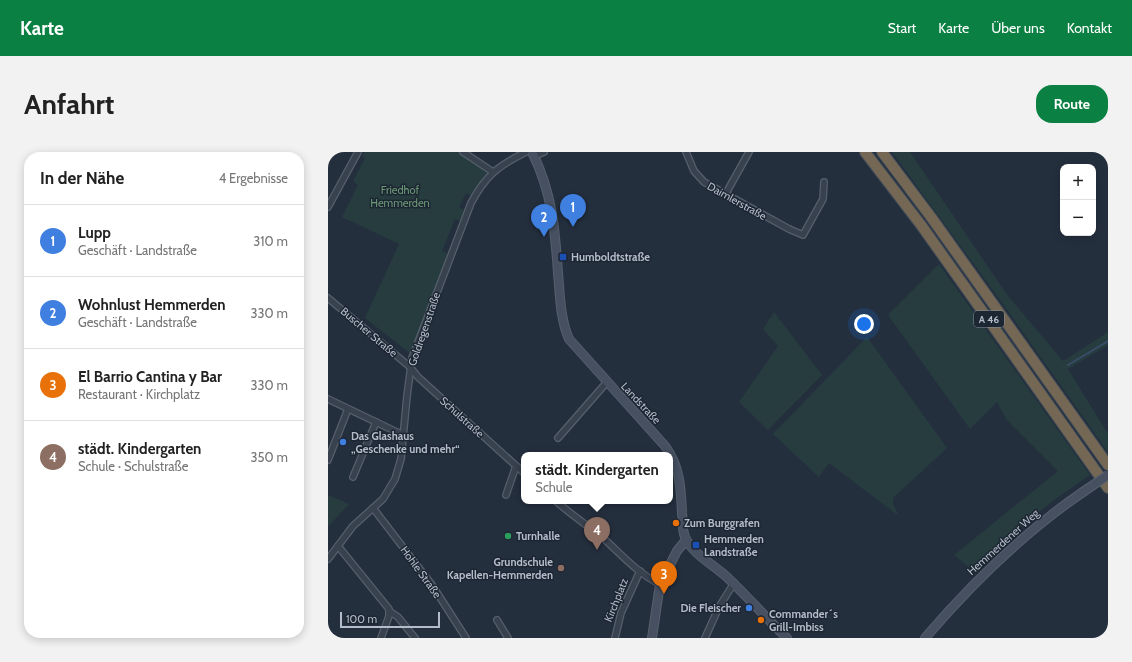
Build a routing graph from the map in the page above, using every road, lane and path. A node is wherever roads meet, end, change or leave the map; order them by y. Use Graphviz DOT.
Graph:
graph roads {
  1 [pos="358,152"];
  2 [pos="463,152"];
  3 [pos="526,152"];
  4 [pos="544,152"];
  5 [pos="686,152"];
  6 [pos="749,152"];
  7 [pos="865,152"];
  8 [pos="882,152"];
  9 [pos="533,154"];
  10 [pos="493,172"];
  11 [pos="824,182"];
  12 [pos="725,195"];
  13 [pos="328,207"];
  14 [pos="328,298"];
  15 [pos="410,367"];
  16 [pos="607,382"];
  17 [pos="328,399"];
  18 [pos="348,409"];
  19 [pos="376,422"];
  20 [pos="403,435"];
  21 [pos="558,438"];
  22 [pos="669,452"];
  23 [pos="673,458"];
  24 [pos="328,460"];
  25 [pos="1108,465"];
  26 [pos="516,466"];
  27 [pos="521,470"];
  28 [pos="1108,475"];
  29 [pos="352,477"];
  30 [pos="1108,488"];
  31 [pos="506,495"];
  32 [pos="559,504"];
  33 [pos="373,508"];
  34 [pos="686,540"];
  35 [pos="338,546"];
  36 [pos="328,559"];
  37 [pos="640,571"];
  38 [pos="734,583"];
  39 [pos="660,584"];
  40 [pos="389,610"];
  41 [pos="497,620"];
  42 [pos="380,638"];
  43 [pos="415,638"];
  44 [pos="466,638"];
  45 [pos="508,638"];
  46 [pos="615,638"];
  47 [pos="652,638"];
  48 [pos="705,638"];
  49 [pos="787,638"];
  50 [pos="925,638"];
  1 -- 13 [label="street"];
  2 -- 10 [label="street"];
  3 -- 10 [label="street, Goldregenstraße"];
  4 -- 9 [label="street"];
  5 -- 12 [label="street, Daimlerstraße"];
  6 -- 12 [label="street"];
  7 -- 30 [label="highway, A 46"];
  8 -- 25 [label="highway, A 46"];
  9 -- 16 [label="main road, Landstraße"];
  10 -- 15 [label="street, Goldregenstraße"];
  11 -- 12 [label="street, Daimlerstraße"];
  14 -- 15 [label="street, Buscher Straße"];
  15 -- 20 [label="street, Goldregenstraße"];
  15 -- 26 [label="street, Schulstraße"];
  16 -- 21 [label="street"];
  16 -- 22 [label="main road, Landstraße"];
  17 -- 18 [label="street"];
  18 -- 19 [label="street"];
  18 -- 24 [label="street"];
  19 -- 20 [label="street"];
  19 -- 29 [label="street"];
  20 -- 33 [label="street, Goldregenstraße"];
  23 -- 34 [label="main road, Landstraße"];
  26 -- 27 [label="street, Schulstraße"];
  26 -- 31 [label="street"];
  28 -- 50 [label="main road, Hemmerdener Weg, bridge"];
  32 -- 37 [label="street"];
  33 -- 35 [label="street, Goldregenstraße"];
  33 -- 44 [label="street, Hohle Straße"];
  34 -- 38 [label="main road"];
  34 -- 39 [label="main road"];
  35 -- 36 [label="street, Goldregenstraße"];
  35 -- 40 [label="street"];
  37 -- 39 [label="street"];
  37 -- 46 [label="street, Kirchplatz"];
  38 -- 48 [label="street"];
  38 -- 49 [label="main road"];
  39 -- 47 [label="main road"];
  40 -- 42 [label="street"];
  40 -- 43 [label="street"];
  41 -- 45 [label="street"];
}
